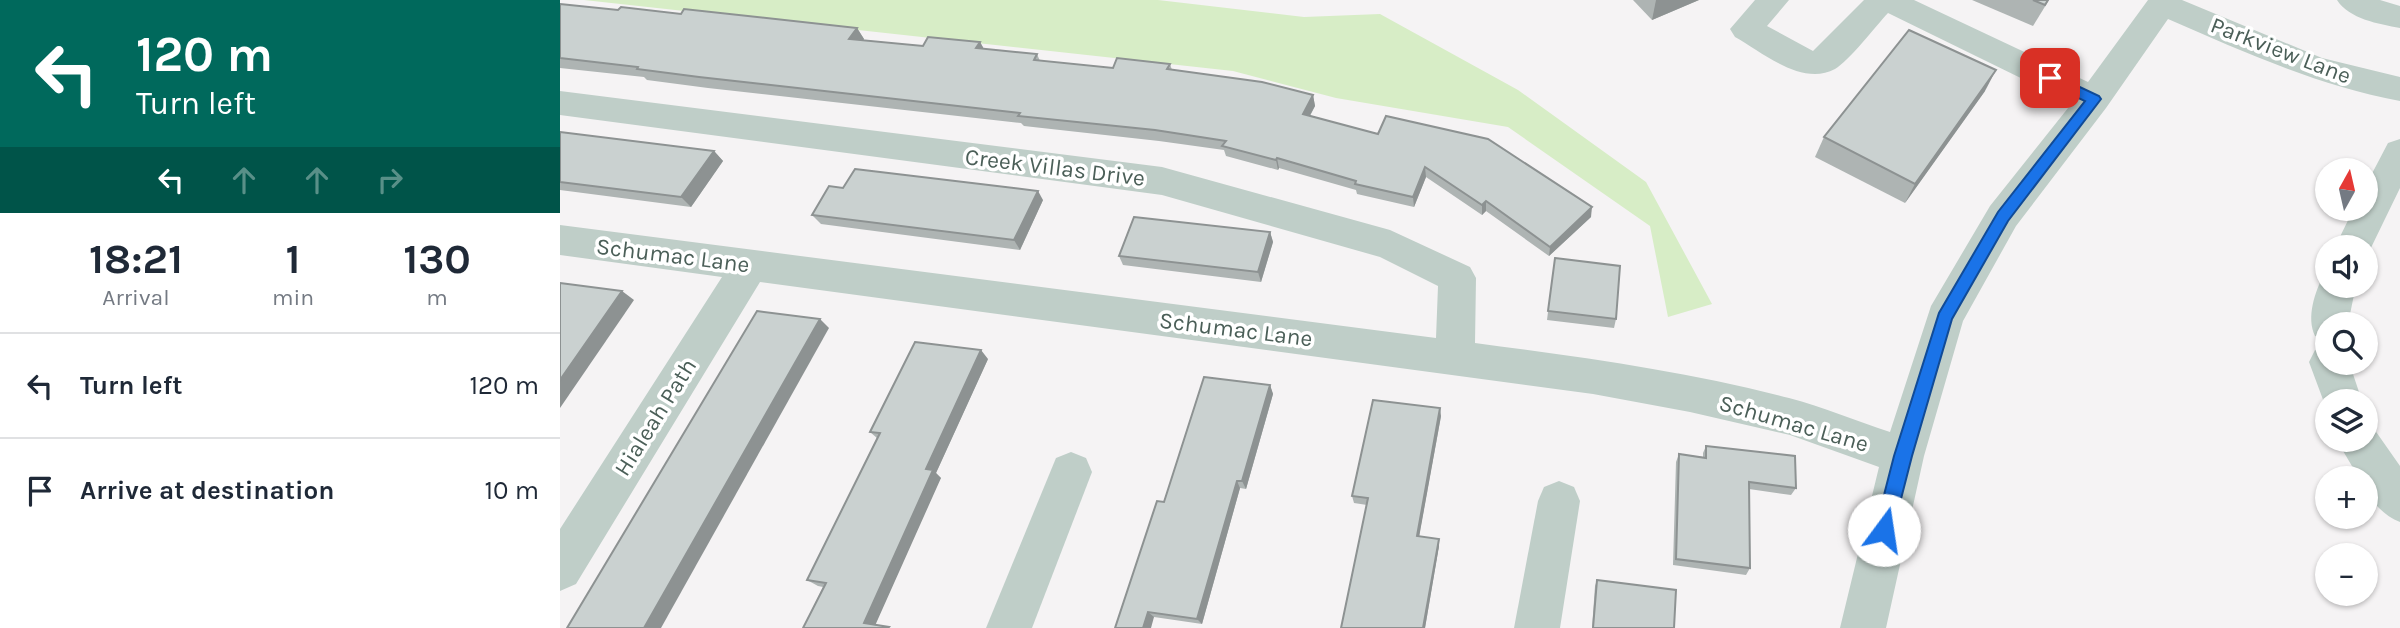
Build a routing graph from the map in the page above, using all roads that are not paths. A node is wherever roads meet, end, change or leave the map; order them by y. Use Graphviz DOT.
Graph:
graph roads {
  1 [pos="1773,0"];
  2 [pos="1884,0"];
  3 [pos="2353,0"];
  4 [pos="2164,2"];
  5 [pos="2400,17"];
  6 [pos="2400,89"];
  7 [pos="2094,99"];
  8 [pos="560,103"];
  9 [pos="2400,152"];
  10 [pos="2359,235"];
  11 [pos="560,240"];
  12 [pos="750,265"];
  13 [pos="1455,357"];
  14 [pos="2366,452"];
  15 [pos="1903,456"];
  16 [pos="1071,472"];
  17 [pos="1559,501"];
  18 [pos="2400,502"];
  19 [pos="560,569"];
  20 [pos="1009,628"];
  21 [pos="1537,628"];
  22 [pos="1863,628"];
  1 -- 2 [label="street"];
  2 -- 7 [label="street"];
  3 -- 5 [label="street"];
  4 -- 6 [label="street, Parkview Lane"];
  4 -- 7 [label="street"];
  7 -- 15 [label="street"];
  8 -- 13 [label="street, Creek Villas Drive"];
  9 -- 10 [label="street"];
  11 -- 12 [label="street, Schumac Lane"];
  12 -- 13 [label="street, Schumac Lane"];
  12 -- 19 [label="street, Hialeah Path"];
  13 -- 15 [label="street, Schumac Lane"];
  14 -- 18 [label="street"];
  15 -- 22 [label="street"];
  16 -- 20 [label="street"];
  17 -- 21 [label="street"];
}
